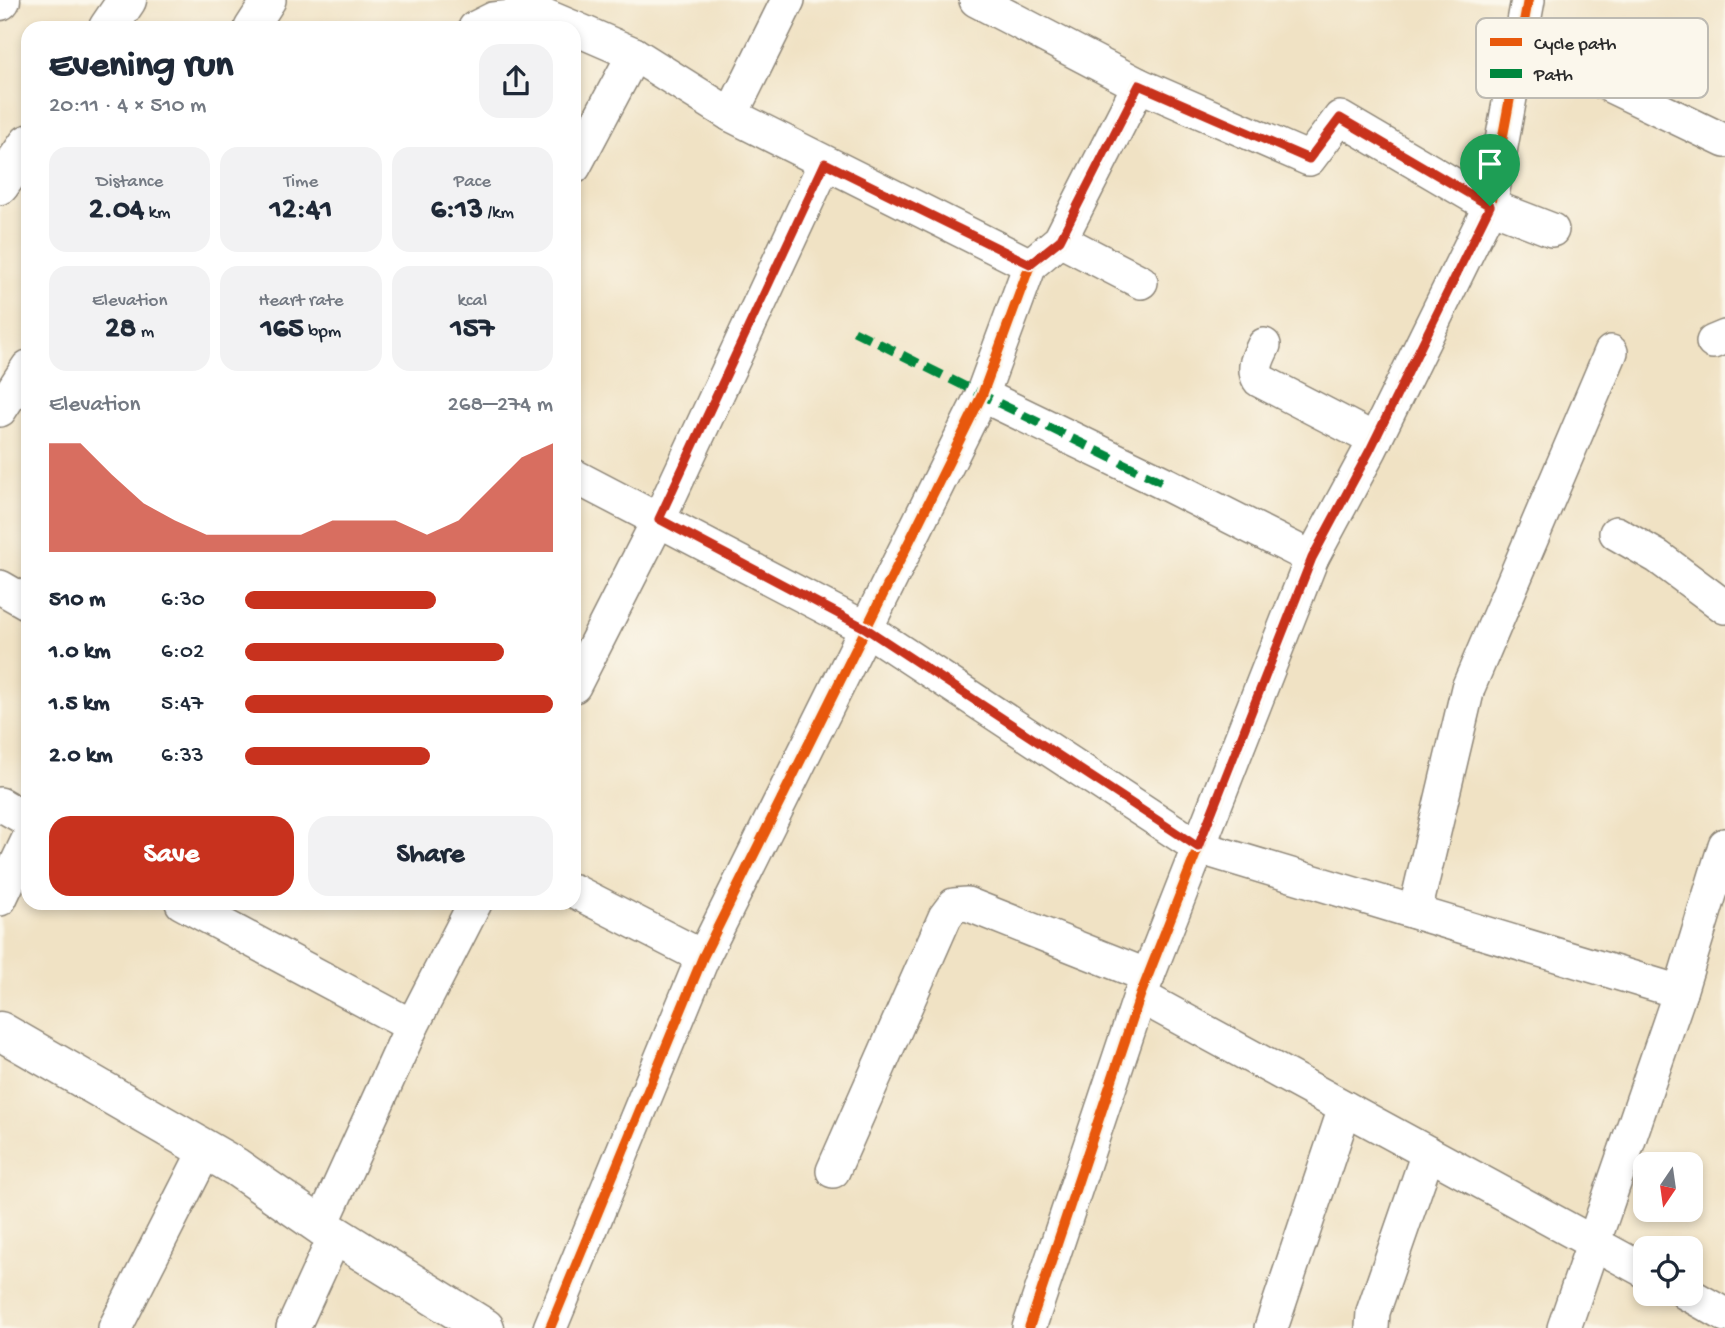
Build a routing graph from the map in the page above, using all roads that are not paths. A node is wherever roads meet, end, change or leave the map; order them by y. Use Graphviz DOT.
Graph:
graph roads {
  1 [pos="127,0"];
  2 [pos="269,0"];
  3 [pos="788,0"];
  4 [pos="976,0"];
  5 [pos="1528,0"];
  6 [pos="1525,18"];
  7 [pos="113,21"];
  8 [pos="256,21"];
  9 [pos="489,21"];
  10 [pos="558,21"];
  11 [pos="581,31"];
  12 [pos="634,54"];
  13 [pos="1139,85"];
  14 [pos="1511,98"];
  15 [pos="1635,98"];
  16 [pos="731,115"];
  17 [pos="1725,141"];
  18 [pos="21,154"];
  19 [pos="581,154"];
  20 [pos="825,163"];
  21 [pos="0,185"];
  22 [pos="1490,206"];
  23 [pos="1552,230"];
  24 [pos="1060,240"];
  25 [pos="1030,264"];
  26 [pos="1141,282"];
  27 [pos="1264,345"];
  28 [pos="1611,352"];
  29 [pos="21,378"];
  30 [pos="982,396"];
  31 [pos="0,410"];
  32 [pos="1375,440"];
  33 [pos="581,480"];
  34 [pos="659,519"];
  35 [pos="1616,533"];
  36 [pos="1312,558"];
  37 [pos="0,587"];
  38 [pos="21,599"];
  39 [pos="1725,607"];
  40 [pos="865,628"];
  41 [pos="581,672"];
  42 [pos="0,804"];
  43 [pos="21,816"];
  44 [pos="1725,845"];
  45 [pos="1198,847"];
  46 [pos="21,855"];
  47 [pos="581,895"];
  48 [pos="0,899"];
  49 [pos="195,910"];
  50 [pos="471,910"];
  51 [pos="1415,912"];
  52 [pos="703,957"];
  53 [pos="1144,986"];
  54 [pos="1680,992"];
  55 [pos="412,1026"];
  56 [pos="0,1031"];
  57 [pos="1345,1108"];
  58 [pos="206,1149"];
  59 [pos="1428,1153"];
  60 [pos="833,1171"];
  61 [pos="328,1230"];
  62 [pos="1592,1243"];
  63 [pos="1633,1265"];
  64 [pos="1703,1302"];
  65 [pos="1725,1314"];
  66 [pos="115,1328"];
  67 [pos="293,1328"];
  68 [pos="485,1328"];
  69 [pos="550,1328"];
  70 [pos="1029,1328"];
  71 [pos="1271,1328"];
  72 [pos="1372,1328"];
  73 [pos="1564,1328"];
  1 -- 7 [label="main road"];
  2 -- 8 [label="street"];
  3 -- 16 [label="street"];
  4 -- 13 [label="street"];
  5 -- 6 [label="street"];
  9 -- 10 [label="street"];
  11 -- 12 [label="street"];
  12 -- 16 [label="street"];
  12 -- 19 [label="street"];
  13 -- 22 [label="street"];
  13 -- 24 [label="street"];
  14 -- 22 [label="street"];
  15 -- 17 [label="street"];
  16 -- 20 [label="street"];
  18 -- 21 [label="main road"];
  20 -- 25 [label="street"];
  20 -- 34 [label="street"];
  22 -- 23 [label="street"];
  22 -- 32 [label="street"];
  24 -- 25 [label="street"];
  24 -- 26 [label="street"];
  25 -- 30 [label="street"];
  27 -- 32 [label="street"];
  28 -- 51 [label="street"];
  29 -- 31 [label="street"];
  30 -- 36 [label="street"];
  30 -- 40 [label="street"];
  32 -- 36 [label="street"];
  33 -- 34 [label="street"];
  34 -- 40 [label="street"];
  34 -- 41 [label="street"];
  35 -- 39 [label="street"];
  36 -- 45 [label="street"];
  37 -- 38 [label="street"];
  40 -- 45 [label="street"];
  40 -- 52 [label="street"];
  42 -- 43 [label="street"];
  44 -- 54 [label="street"];
  45 -- 51 [label="street"];
  45 -- 53 [label="street"];
  46 -- 48 [label="street"];
  47 -- 52 [label="street"];
  49 -- 55 [label="street"];
  50 -- 55 [label="street"];
  51 -- 54 [label="street"];
  52 -- 69 [label="street"];
  53 -- 57 [label="street"];
  53 -- 60 [label="street"];
  53 -- 70 [label="street"];
  54 -- 62 [label="street"];
  55 -- 61 [label="street"];
  56 -- 58 [label="main road"];
  57 -- 59 [label="street"];
  57 -- 71 [label="street"];
  58 -- 61 [label="main road"];
  58 -- 66 [label="street"];
  59 -- 62 [label="street"];
  59 -- 72 [label="street"];
  61 -- 67 [label="street"];
  61 -- 68 [label="main road"];
  62 -- 63 [label="street"];
  62 -- 73 [label="street"];
  64 -- 65 [label="street"];
}
